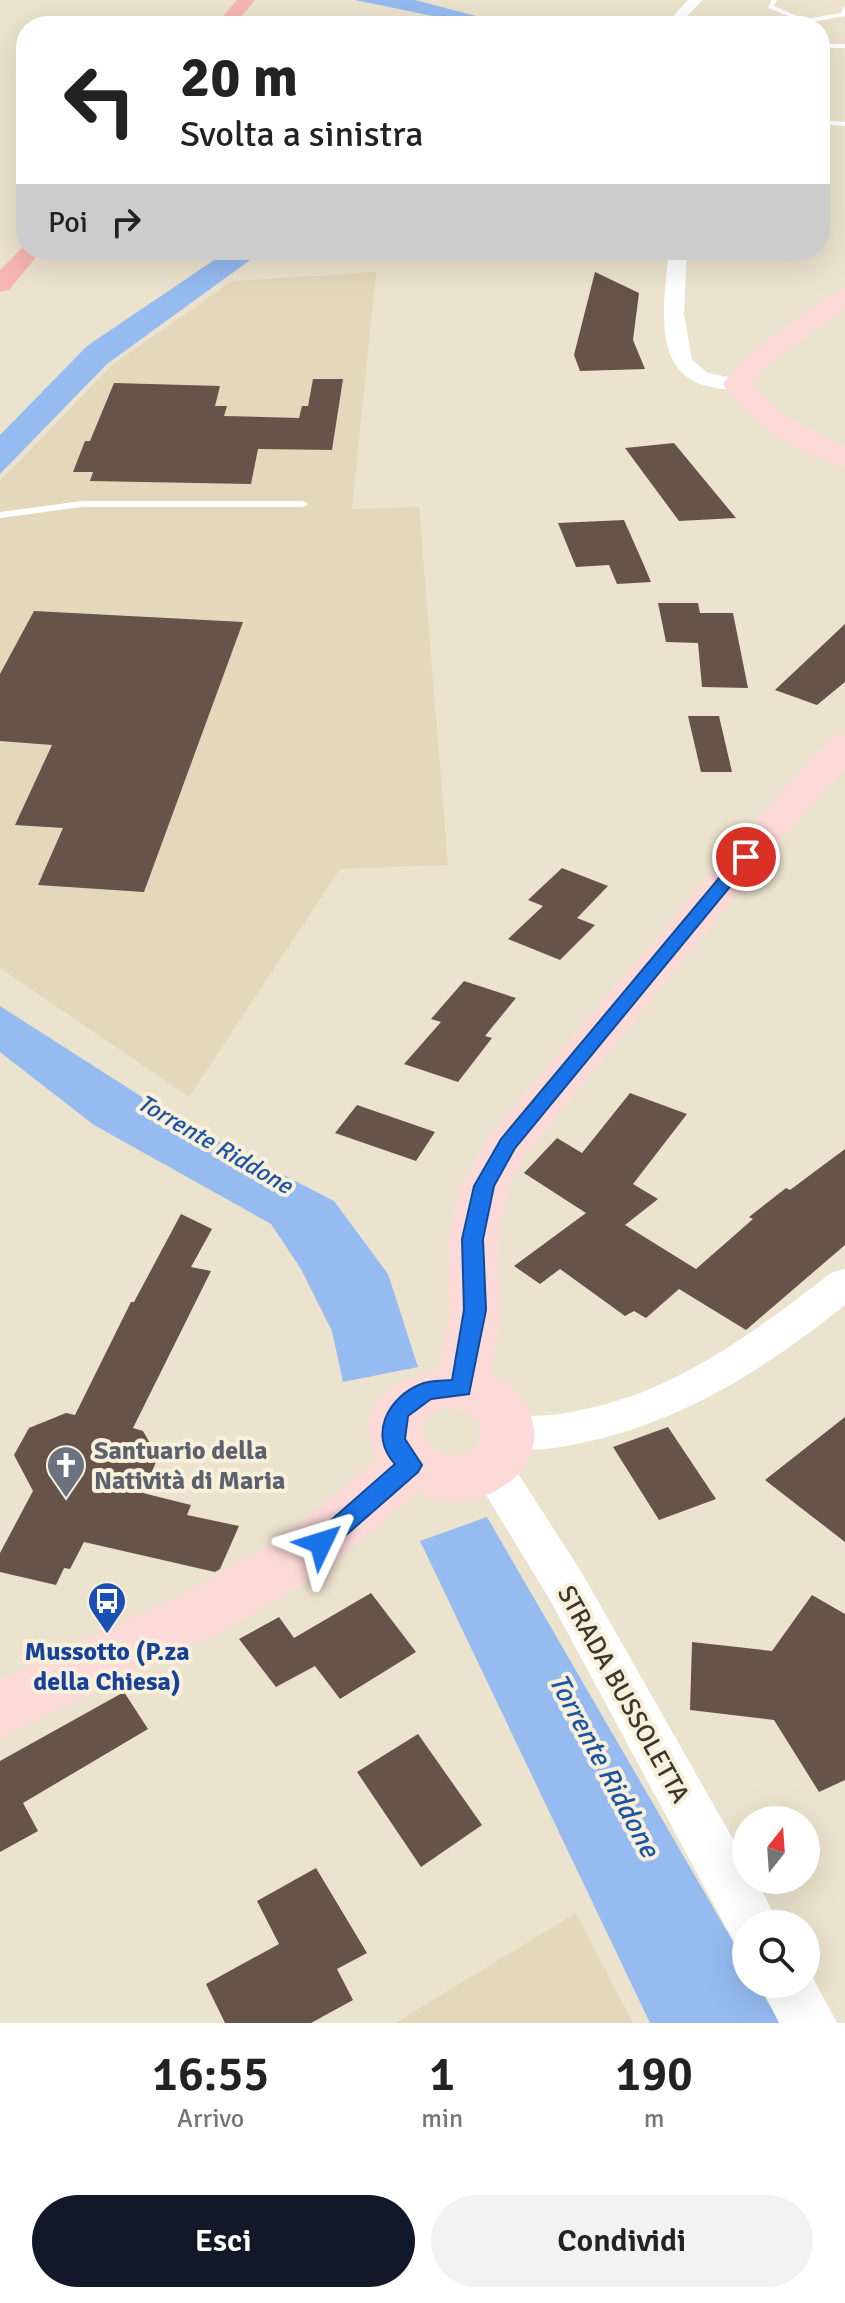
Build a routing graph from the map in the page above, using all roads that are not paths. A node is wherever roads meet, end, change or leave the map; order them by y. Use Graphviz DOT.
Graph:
graph roads {
  1 [pos="246,0"];
  2 [pos="696,0"];
  3 [pos="774,0"];
  4 [pos="845,7"];
  5 [pos="232,16"];
  6 [pos="681,16"];
  7 [pos="794,16"];
  8 [pos="830,17"];
  9 [pos="21,260"];
  10 [pos="678,260"];
  11 [pos="0,285"];
  12 [pos="845,297"];
  13 [pos="737,384"];
  14 [pos="845,458"];
  15 [pos="303,504"];
  16 [pos="0,515"];
  17 [pos="845,745"];
  18 [pos="845,1283"];
  19 [pos="462,1388"];
  20 [pos="500,1450"];
  21 [pos="410,1465"];
  22 [pos="0,1710"];
  23 [pos="745,1910"];
  24 [pos="795,1998"];
  25 [pos="810,2023"];
  1 -- 5 [label="main road"];
  2 -- 6 [label="street"];
  3 -- 7 [label="lane"];
  4 -- 8 [label="lane"];
  9 -- 11 [label="main road"];
  10 -- 13 [label="street"];
  12 -- 13 [label="main road"];
  13 -- 14 [label="main road"];
  15 -- 16 [label="lane"];
  17 -- 19 [label="main road"];
  18 -- 20 [label="street"];
  19 -- 20 [label="main road"];
  19 -- 21 [label="main road"];
  20 -- 21 [label="main road"];
  20 -- 23 [label="street, STRADA BUSSOLETTA"];
  21 -- 22 [label="main road"];
  24 -- 25 [label="street"];
}
